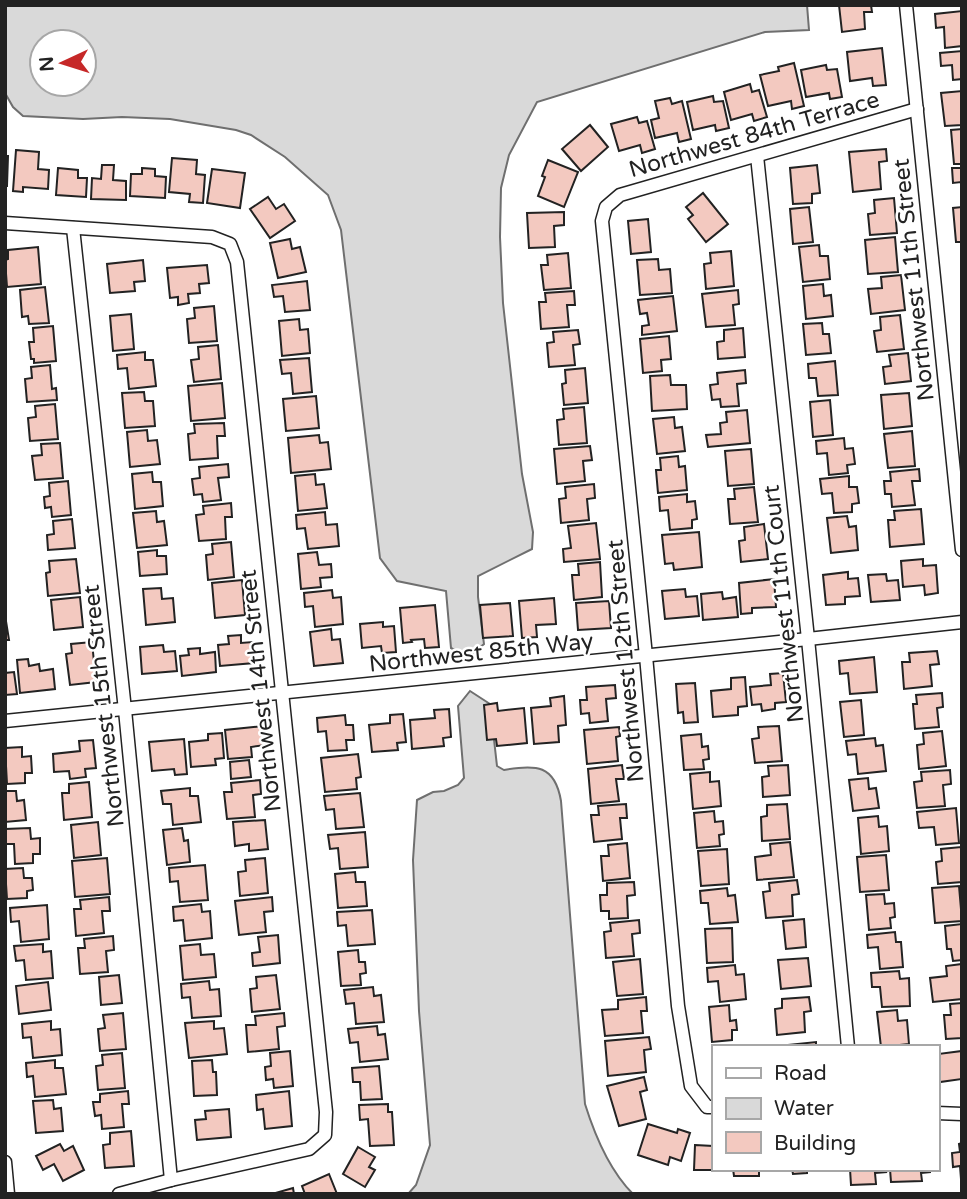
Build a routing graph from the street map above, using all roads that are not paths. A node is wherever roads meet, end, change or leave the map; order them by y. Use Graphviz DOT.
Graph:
graph roads {
  1 [pos="906,5"];
  2 [pos="917,109"];
  3 [pos="757,156"];
  4 [pos="606,206"];
  5 [pos="5,223"];
  6 [pos="73,228"];
  7 [pos="962,550"];
  8 [pos="962,622"];
  9 [pos="808,639"];
  10 [pos="646,656"];
  11 [pos="281,694"];
  12 [pos="125,710"];
  13 [pos="5,721"];
  14 [pos="848,1045"];
  15 [pos="710,1107"];
  16 [pos="939,1113"];
  17 [pos="962,1114"];
  18 [pos="5,1161"];
  19 [pos="171,1180"];
  20 [pos="8,1194"];
  21 [pos="119,1194"];
  1 -- 2 [label="street, Northwest 11th Street"];
  2 -- 3 [label="street, Northwest 84th Terrace"];
  2 -- 7 [label="street, Northwest 11th Street"];
  3 -- 4 [label="street, Northwest 84th Terrace"];
  3 -- 9 [label="street, Northwest 11th Court"];
  4 -- 10 [label="street, Northwest 12th Street"];
  5 -- 6 [label="street"];
  6 -- 11 [label="street, Northwest 14th Street"];
  6 -- 12 [label="street, Northwest 15th Street"];
  8 -- 9 [label="street, Northwest 85th Way"];
  9 -- 10 [label="street, Northwest 85th Way"];
  9 -- 14 [label="street, Northwest 11th Court"];
  10 -- 11 [label="street, Northwest 85th Way"];
  10 -- 15 [label="street, Northwest 12th Street"];
  11 -- 12 [label="street, Northwest 85th Way"];
  11 -- 19 [label="street, Northwest 14th Street"];
  12 -- 13 [label="street, Northwest 85th Way"];
  12 -- 19 [label="street, Northwest 15th Street"];
  16 -- 17 [label="street"];
  18 -- 20 [label="street"];
  19 -- 21 [label="street"];
}
